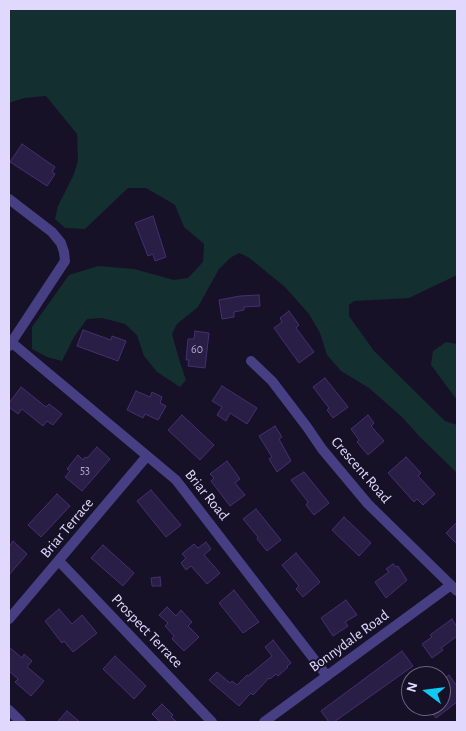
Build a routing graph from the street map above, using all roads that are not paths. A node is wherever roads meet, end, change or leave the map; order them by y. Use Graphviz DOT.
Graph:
graph roads {
  1 [pos="9,199"];
  2 [pos="10,344"];
  3 [pos="251,362"];
  4 [pos="147,456"];
  5 [pos="59,561"];
  6 [pos="454,588"];
  7 [pos="9,619"];
  8 [pos="327,676"];
  9 [pos="9,710"];
  10 [pos="22,722"];
  11 [pos="212,722"];
  12 [pos="264,722"];
  1 -- 2 [label="street"];
  2 -- 4 [label="street, Briar Road"];
  3 -- 6 [label="street, Crescent Road"];
  4 -- 5 [label="street, Briar Terrace"];
  4 -- 8 [label="street, Briar Road"];
  5 -- 7 [label="street, Briar Terrace"];
  5 -- 11 [label="street, Prospect Terrace"];
  6 -- 8 [label="street, Bonnydale Road"];
  8 -- 12 [label="street, Bonnydale Road"];
  9 -- 10 [label="street"];
}
